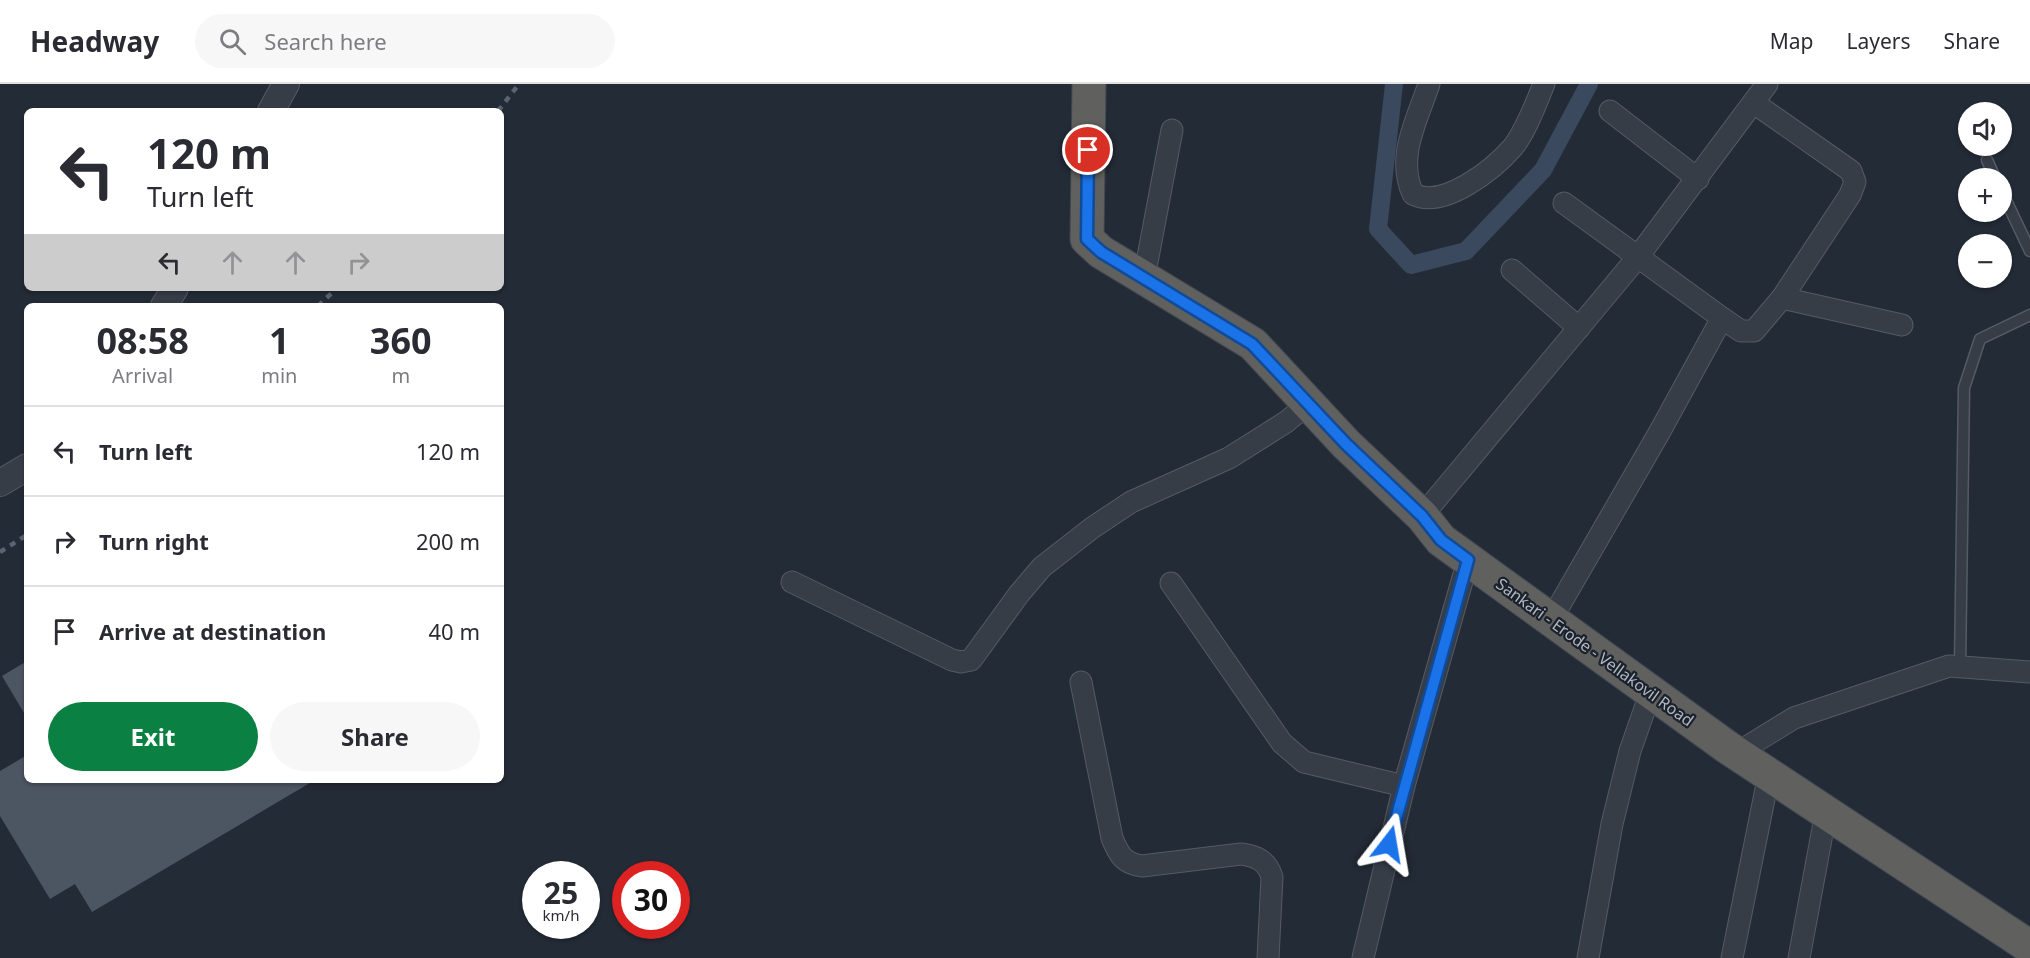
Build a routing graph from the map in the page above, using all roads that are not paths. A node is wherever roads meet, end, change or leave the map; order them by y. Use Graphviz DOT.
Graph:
graph roads {
  1 [pos="286,84"];
  2 [pos="1089,84"];
  3 [pos="1429,84"];
  4 [pos="1545,84"];
  5 [pos="1767,84"];
  6 [pos="1754,104"];
  7 [pos="273,108"];
  8 [pos="1610,111"];
  9 [pos="1172,130"];
  10 [pos="1986,160"];
  11 [pos="1990,168"];
  12 [pos="1698,179"];
  13 [pos="1564,203"];
  14 [pos="2012,213"];
  15 [pos="2030,251"];
  16 [pos="1637,258"];
  17 [pos="1512,270"];
  18 [pos="1144,278"];
  19 [pos="1782,298"];
  20 [pos="2030,315"];
  21 [pos="1722,318"];
  22 [pos="1902,325"];
  23 [pos="1579,328"];
  24 [pos="1309,403"];
  25 [pos="24,469"];
  26 [pos="0,483"];
  27 [pos="1422,516"];
  28 [pos="1468,560"];
  29 [pos="792,582"];
  30 [pos="1171,583"];
  31 [pos="1551,620"];
  32 [pos="1960,667"];
  33 [pos="2030,672"];
  34 [pos="1081,682"];
  35 [pos="1650,691"];
  36 [pos="1737,753"];
  37 [pos="1768,774"];
  38 [pos="1404,786"];
  39 [pos="1826,812"];
  40 [pos="2030,947"];
  41 [pos="1365,956"];
  42 [pos="1268,958"];
  43 [pos="1588,958"];
  44 [pos="1732,958"];
  45 [pos="1799,958"];
  1 -- 7 [label="street"];
  2 -- 18 [label="highway, Sankari - Erode - Vellakovil Road"];
  3 -- 4 [label="street"];
  5 -- 6 [label="street"];
  6 -- 12 [label="street"];
  6 -- 19 [label="street"];
  8 -- 12 [label="street"];
  9 -- 18 [label="street"];
  10 -- 11 [label="lane"];
  12 -- 16 [label="street"];
  13 -- 16 [label="street"];
  14 -- 15 [label="lane"];
  16 -- 21 [label="street"];
  16 -- 23 [label="street"];
  17 -- 23 [label="street"];
  18 -- 24 [label="highway, Sankari - Erode - Vellakovil Road"];
  19 -- 21 [label="street"];
  19 -- 22 [label="street"];
  20 -- 32 [label="lane"];
  21 -- 31 [label="street"];
  23 -- 27 [label="street"];
  24 -- 27 [label="highway, Sankari - Erode - Vellakovil Road"];
  24 -- 29 [label="street"];
  25 -- 26 [label="street"];
  27 -- 28 [label="highway, Sankari - Erode - Vellakovil Road"];
  28 -- 31 [label="highway, Sankari - Erode - Vellakovil Road"];
  28 -- 38 [label="street"];
  30 -- 38 [label="street"];
  31 -- 35 [label="highway, Sankari - Erode - Vellakovil Road"];
  32 -- 33 [label="street"];
  32 -- 36 [label="street"];
  34 -- 42 [label="street"];
  35 -- 36 [label="highway, Sankari - Erode - Vellakovil Road"];
  35 -- 43 [label="street"];
  36 -- 37 [label="highway, Sankari - Erode - Vellakovil Road"];
  37 -- 39 [label="highway, Sankari - Erode - Vellakovil Road"];
  37 -- 44 [label="street"];
  38 -- 41 [label="street"];
  39 -- 40 [label="highway, Sankari - Erode - Vellakovil Road"];
  39 -- 45 [label="street"];
}
